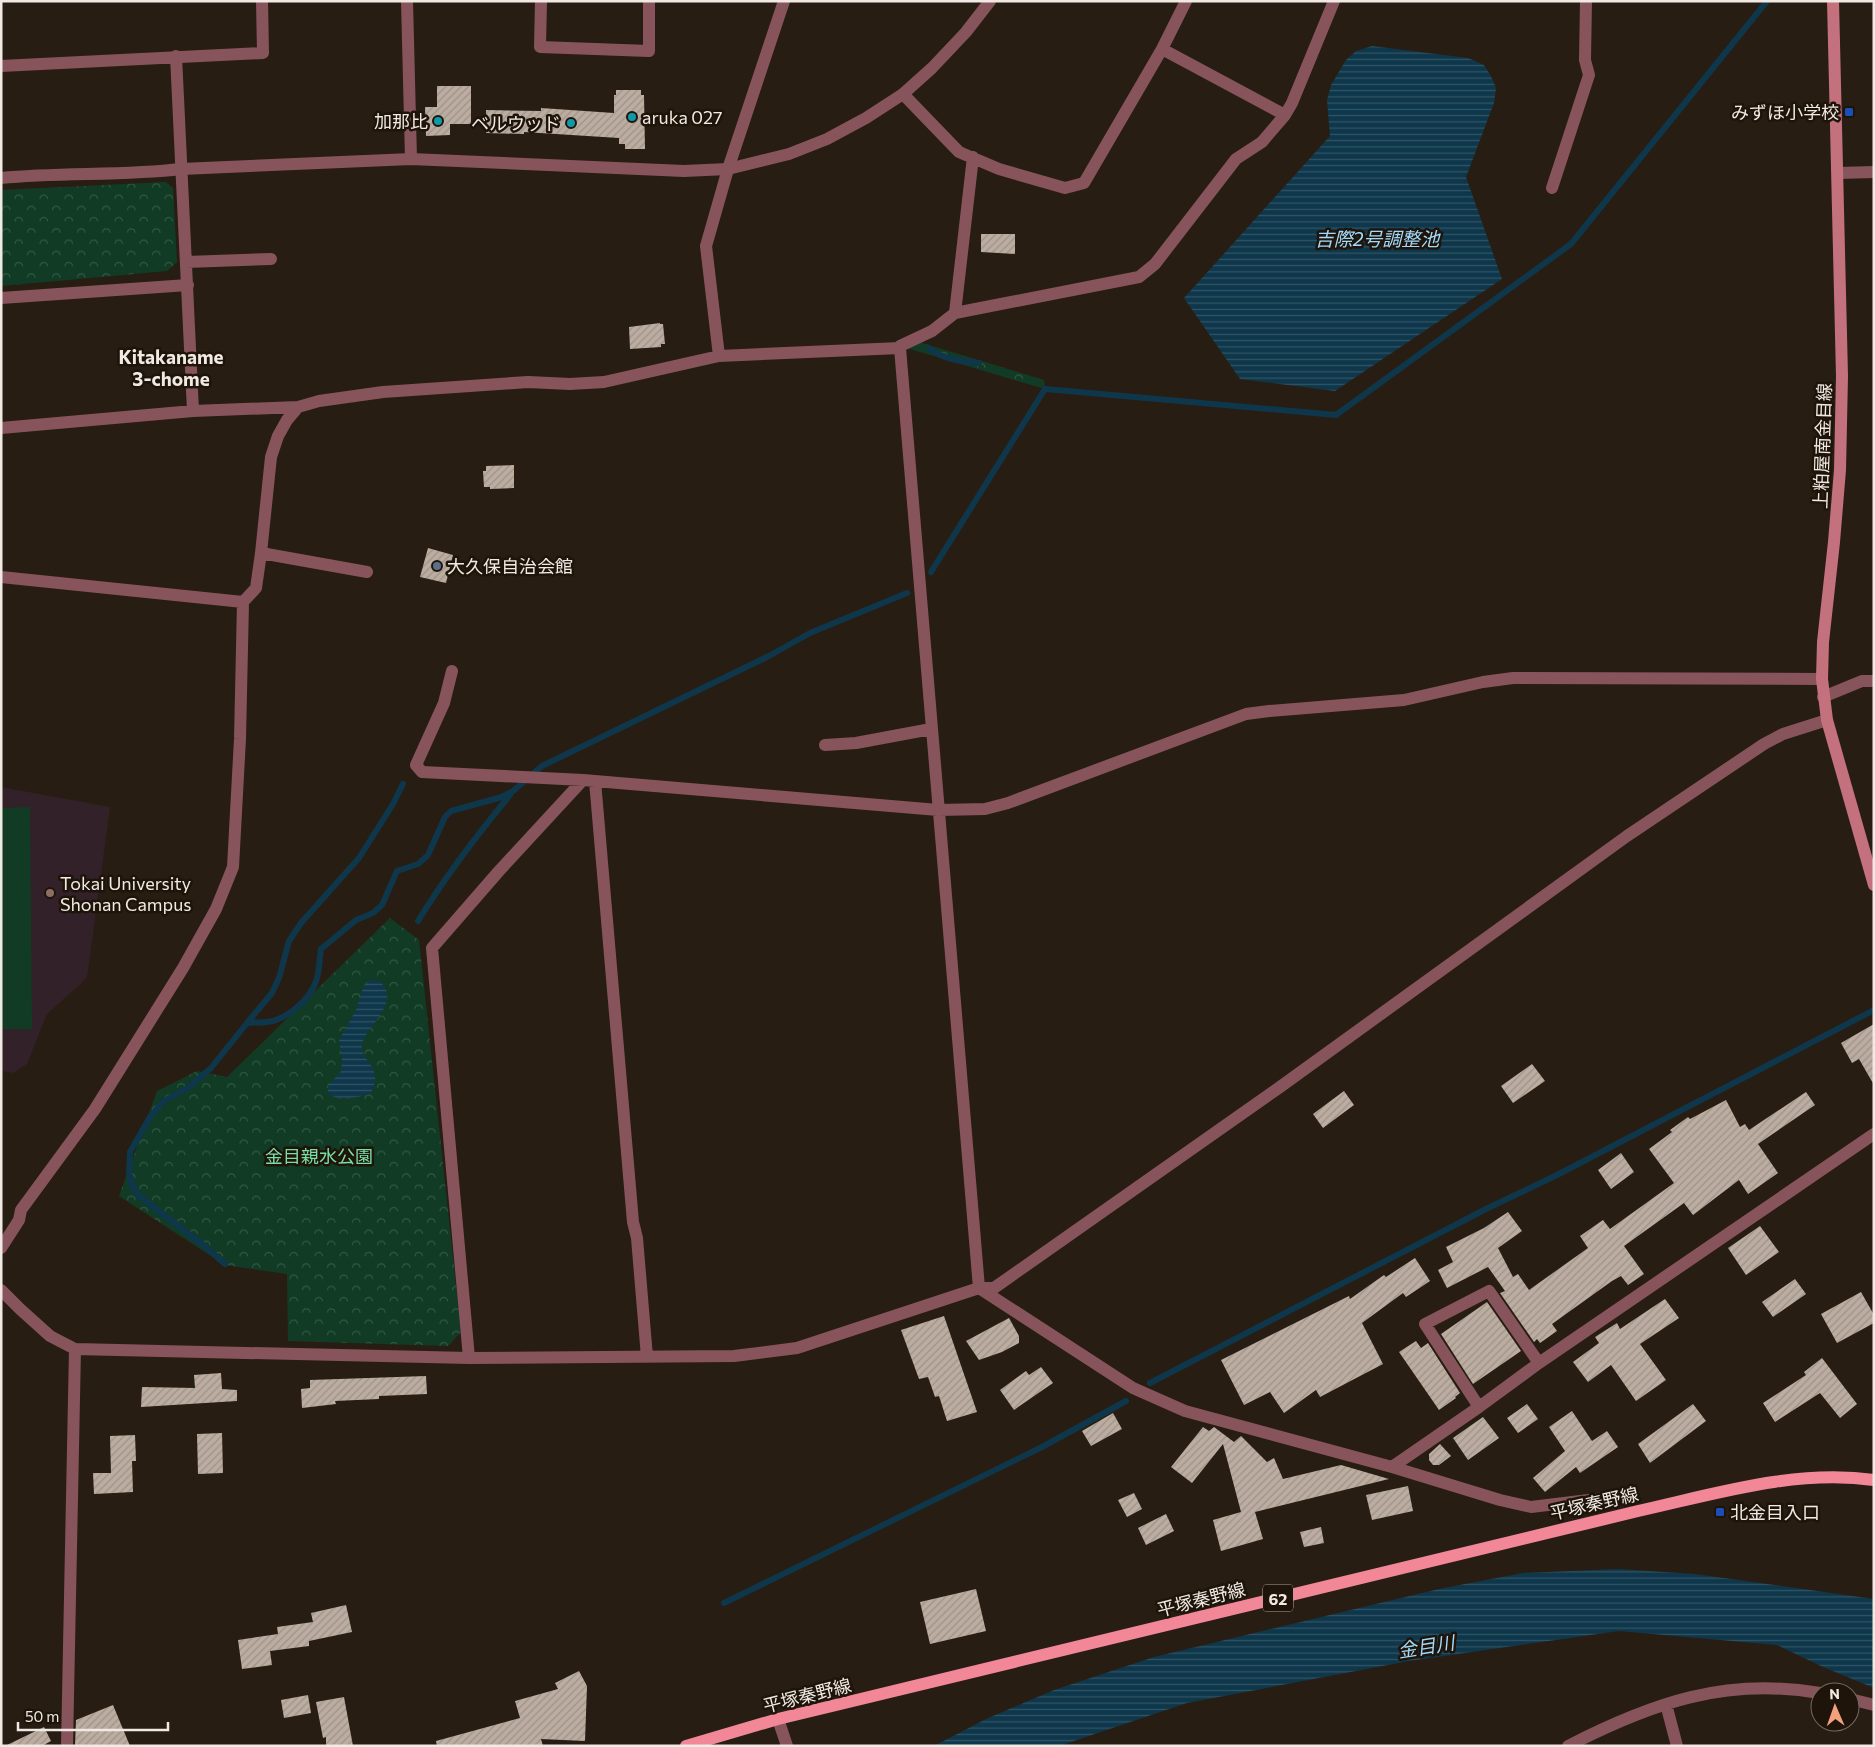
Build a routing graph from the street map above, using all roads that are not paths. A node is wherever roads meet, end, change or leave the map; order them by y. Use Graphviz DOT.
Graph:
graph roads {
  1 [pos="262,1"];
  2 [pos="407,1"];
  3 [pos="541,1"];
  4 [pos="649,1"];
  5 [pos="784,1"];
  6 [pos="1186,1"];
  7 [pos="1334,1"];
  8 [pos="1586,1"];
  9 [pos="1833,1"];
  10 [pos="988,2"];
  11 [pos="1162,49"];
  12 [pos="176,56"];
  13 [pos="1,66"];
  14 [pos="903,94"];
  15 [pos="1285,115"];
  16 [pos="973,157"];
  17 [pos="411,160"];
  18 [pos="181,169"];
  19 [pos="728,169"];
  20 [pos="1874,172"];
  21 [pos="1838,173"];
  22 [pos="1,178"];
  23 [pos="1552,188"];
  24 [pos="270,259"];
  25 [pos="186,262"];
  26 [pos="188,285"];
  27 [pos="1,298"];
  28 [pos="955,313"];
  29 [pos="900,348"];
  30 [pos="719,356"];
  31 [pos="298,407"];
  32 [pos="193,411"];
  33 [pos="1,428"];
  34 [pos="262,553"];
  35 [pos="367,572"];
  36 [pos="1,577"];
  37 [pos="243,602"];
  38 [pos="452,672"];
  39 [pos="1822,679"];
  40 [pos="1874,681"];
  41 [pos="1823,697"];
  42 [pos="1827,720"];
  43 [pos="931,729"];
  44 [pos="825,746"];
  45 [pos="589,781"];
  46 [pos="938,810"];
  47 [pos="1874,885"];
  48 [pos="1874,1134"];
  49 [pos="1,1248"];
  50 [pos="979,1288"];
  51 [pos="1,1290"];
  52 [pos="76,1349"];
  53 [pos="647,1357"];
  54 [pos="469,1358"];
  55 [pos="1539,1364"];
  56 [pos="1479,1407"];
  57 [pos="1392,1467"];
  58 [pos="1874,1480"];
  59 [pos="1605,1498"];
  60 [pos="1810,1691"];
  61 [pos="1860,1702"];
  62 [pos="1666,1704"];
  63 [pos="1874,1705"];
  64 [pos="778,1720"];
  65 [pos="67,1746"];
  66 [pos="686,1746"];
  67 [pos="787,1746"];
  68 [pos="1568,1746"];
  69 [pos="1677,1746"];
  1 -- 12 [label="street"];
  2 -- 17 [label="street"];
  3 -- 4 [label="street"];
  5 -- 19 [label="street"];
  6 -- 11 [label="street"];
  7 -- 15 [label="street"];
  8 -- 23 [label="street"];
  9 -- 21 [label="main road, 上粕屋南金目線"];
  10 -- 14 [label="street"];
  11 -- 15 [label="street"];
  11 -- 16 [label="street"];
  12 -- 13 [label="street"];
  12 -- 18 [label="street"];
  14 -- 16 [label="street"];
  14 -- 19 [label="street"];
  15 -- 28 [label="street"];
  16 -- 28 [label="street"];
  17 -- 18 [label="street"];
  17 -- 19 [label="street"];
  18 -- 22 [label="street"];
  18 -- 25 [label="street"];
  19 -- 30 [label="street"];
  20 -- 21 [label="street"];
  21 -- 39 [label="main road, 上粕屋南金目線"];
  24 -- 25 [label="street"];
  25 -- 26 [label="street"];
  26 -- 27 [label="street"];
  26 -- 32 [label="street"];
  28 -- 29 [label="street"];
  29 -- 30 [label="street"];
  29 -- 43 [label="street"];
  30 -- 31 [label="street"];
  31 -- 32 [label="street"];
  31 -- 34 [label="street"];
  32 -- 33 [label="street"];
  34 -- 35 [label="street"];
  34 -- 37 [label="street"];
  36 -- 37 [label="street"];
  37 -- 49 [label="street"];
  38 -- 45 [label="street"];
  39 -- 41 [label="main road, 上粕屋南金目線"];
  39 -- 46 [label="street"];
  40 -- 41 [label="street"];
  41 -- 42 [label="main road, 上粕屋南金目線"];
  42 -- 47 [label="main road, 上粕屋南金目線"];
  42 -- 50 [label="street"];
  43 -- 44 [label="street"];
  43 -- 46 [label="street"];
  45 -- 46 [label="street"];
  45 -- 53 [label="street"];
  45 -- 54 [label="street"];
  46 -- 50 [label="street"];
  48 -- 55 [label="street"];
  50 -- 53 [label="street"];
  50 -- 57 [label="street"];
  51 -- 52 [label="street"];
  52 -- 54 [label="street"];
  52 -- 65 [label="street"];
  53 -- 54 [label="street"];
  55 -- 56 [label="street"];
  55 -- 56 [label="street"];
  56 -- 57 [label="street"];
  57 -- 59 [label="street"];
  58 -- 64 [label="main road, 平塚秦野線 / 62"];
  60 -- 62 [label="street"];
  61 -- 63 [label="street"];
  62 -- 68 [label="street"];
  62 -- 69 [label="street"];
  64 -- 66 [label="main road, 平塚秦野線 / 62"];
  64 -- 67 [label="street"];
}
